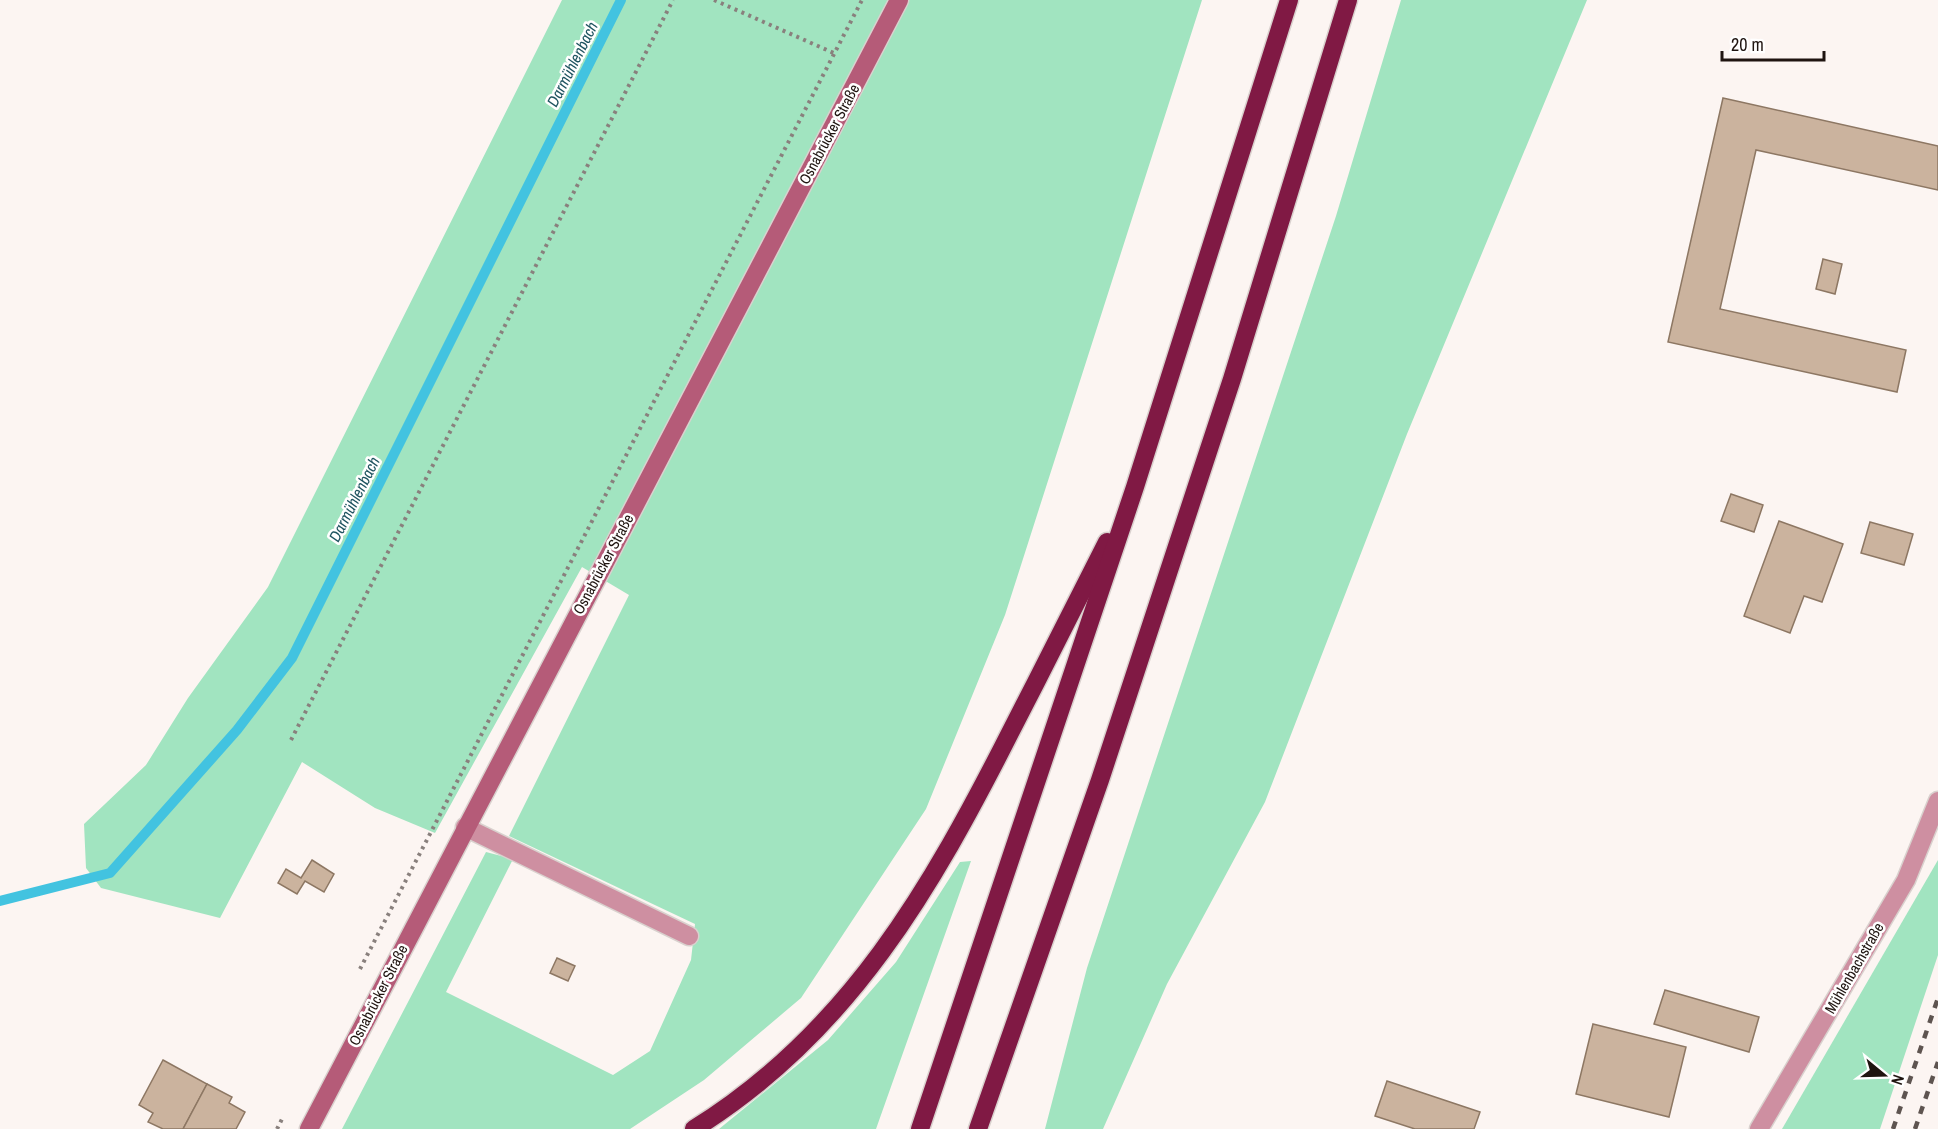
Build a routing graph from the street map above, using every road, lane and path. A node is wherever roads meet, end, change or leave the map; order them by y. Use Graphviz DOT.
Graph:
graph roads {
  1 [pos="673,0"];
  2 [pos="714,0"];
  3 [pos="862,0"];
  4 [pos="899,0"];
  5 [pos="1289,0"];
  6 [pos="1348,0"];
  7 [pos="835,53"];
  8 [pos="864,67"];
  9 [pos="1135,487"];
  10 [pos="291,740"];
  11 [pos="1938,801"];
  12 [pos="465,827"];
  13 [pos="689,936"];
  14 [pos="356,975"];
  15 [pos="309,1129"];
  16 [pos="694,1129"];
  17 [pos="920,1129"];
  18 [pos="978,1129"];
  19 [pos="1760,1129"];
  1 -- 10 [label="path"];
  2 -- 7 [label="path"];
  3 -- 7 [label="path"];
  4 -- 8 [label="main road, Osnabrücker Straße"];
  5 -- 9 [label="highway"];
  6 -- 18 [label="highway"];
  7 -- 8 [label="path"];
  7 -- 14 [label="path"];
  8 -- 12 [label="main road, Osnabrücker Straße"];
  9 -- 16 [label="highway"];
  9 -- 17 [label="highway"];
  11 -- 19 [label="street, Mühlenbachstraße"];
  12 -- 13 [label="street"];
  12 -- 15 [label="main road, Osnabrücker Straße"];
}
